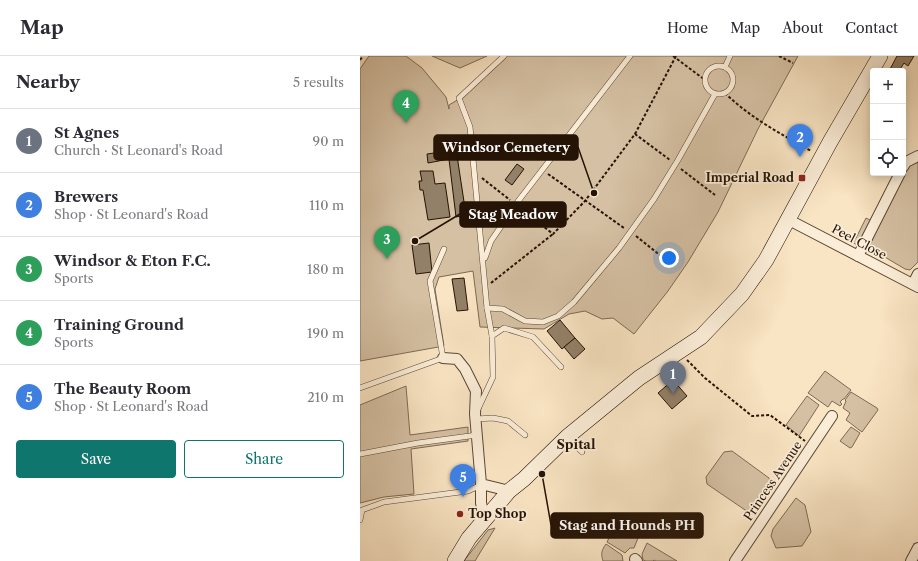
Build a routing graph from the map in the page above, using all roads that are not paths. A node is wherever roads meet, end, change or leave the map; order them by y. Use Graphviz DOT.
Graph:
graph roads {
  1 [pos="504,56"];
  2 [pos="630,56"];
  3 [pos="730,56"];
  4 [pos="880,56"];
  5 [pos="725,68"];
  6 [pos="715,94"];
  7 [pos="918,156"];
  8 [pos="906,162"];
  9 [pos="898,176"];
  10 [pos="788,220"];
  11 [pos="444,249"];
  12 [pos="858,256"];
  13 [pos="484,261"];
  14 [pos="918,274"];
  15 [pos="915,286"];
  16 [pos="487,308"];
  17 [pos="492,336"];
  18 [pos="443,358"];
  19 [pos="561,367"];
  20 [pos="360,388"];
  21 [pos="476,416"];
  22 [pos="832,416"];
  23 [pos="477,435"];
  24 [pos="525,435"];
  25 [pos="567,437"];
  26 [pos="582,452"];
  27 [pos="360,454"];
  28 [pos="481,484"];
  29 [pos="509,491"];
  30 [pos="485,519"];
  31 [pos="360,520"];
  32 [pos="918,548"];
  33 [pos="455,561"];
  34 [pos="735,561"];
  35 [pos="911,561"];
  1 -- 13 [label="lane"];
  2 -- 13 [label="lane"];
  3 -- 5 [label="lane"];
  4 -- 10 [label="main road"];
  5 -- 6 [label="lane"];
  5 -- 6 [label="lane"];
  6 -- 16 [label="lane"];
  7 -- 8 [label="street"];
  9 -- 12 [label="street"];
  10 -- 12 [label="street, Peel Close"];
  10 -- 25 [label="main road"];
  11 -- 18 [label="lane"];
  12 -- 15 [label="street, Peel Close"];
  13 -- 16 [label="lane"];
  14 -- 15 [label="street"];
  16 -- 17 [label="lane"];
  17 -- 19 [label="lane"];
  17 -- 21 [label="lane"];
  18 -- 20 [label="lane"];
  18 -- 21 [label="street"];
  21 -- 23 [label="street"];
  21 -- 24 [label="lane"];
  22 -- 34 [label="street, Princess Avenue"];
  23 -- 27 [label="lane"];
  23 -- 28 [label="street"];
  25 -- 26 [label="lane"];
  25 -- 29 [label="main road"];
  28 -- 29 [label="street"];
  28 -- 30 [label="street"];
  28 -- 31 [label="lane"];
  29 -- 30 [label="main road"];
  30 -- 33 [label="main road"];
  32 -- 35 [label="street"];
}
